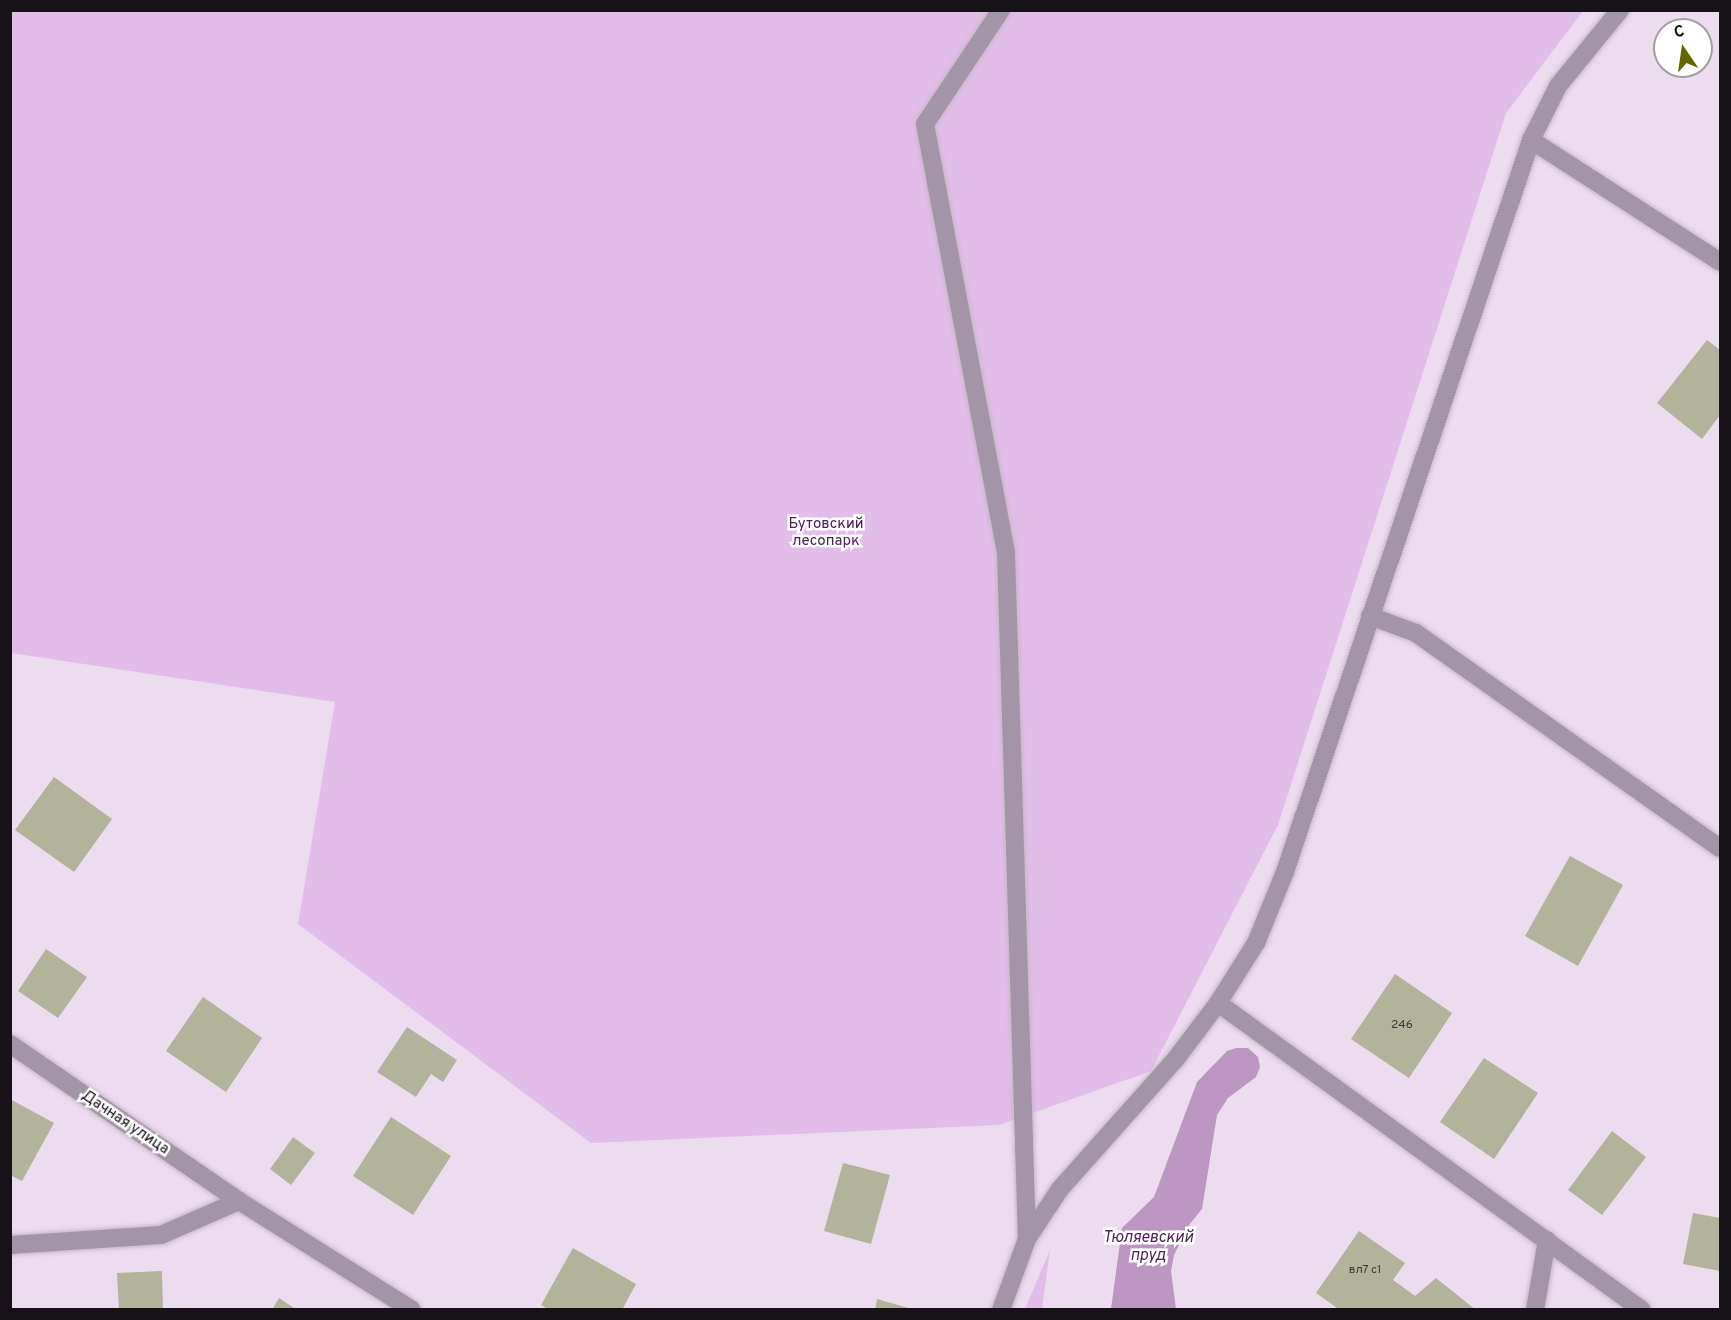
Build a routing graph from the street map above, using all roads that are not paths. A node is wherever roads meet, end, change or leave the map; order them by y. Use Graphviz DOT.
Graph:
graph roads {
  1 [pos="1001,10"];
  2 [pos="1620,10"];
  3 [pos="1531,140"];
  4 [pos="1720,262"];
  5 [pos="1370,616"];
  6 [pos="1720,848"];
  7 [pos="1218,1003"];
  8 [pos="10,1044"];
  9 [pos="239,1201"];
  10 [pos="1027,1239"];
  11 [pos="1547,1240"];
  12 [pos="10,1245"];
  13 [pos="412,1310"];
  14 [pos="1001,1310"];
  15 [pos="1535,1310"];
  16 [pos="1642,1310"];
  1 -- 10 [label="street"];
  2 -- 3 [label="street"];
  3 -- 4 [label="street"];
  3 -- 5 [label="street"];
  5 -- 6 [label="street"];
  5 -- 7 [label="street"];
  7 -- 10 [label="street"];
  7 -- 11 [label="street"];
  8 -- 9 [label="street, Дачная улица"];
  9 -- 12 [label="street"];
  9 -- 13 [label="street, Дачная улица"];
  10 -- 14 [label="street"];
  11 -- 15 [label="street"];
  11 -- 16 [label="street"];
}
